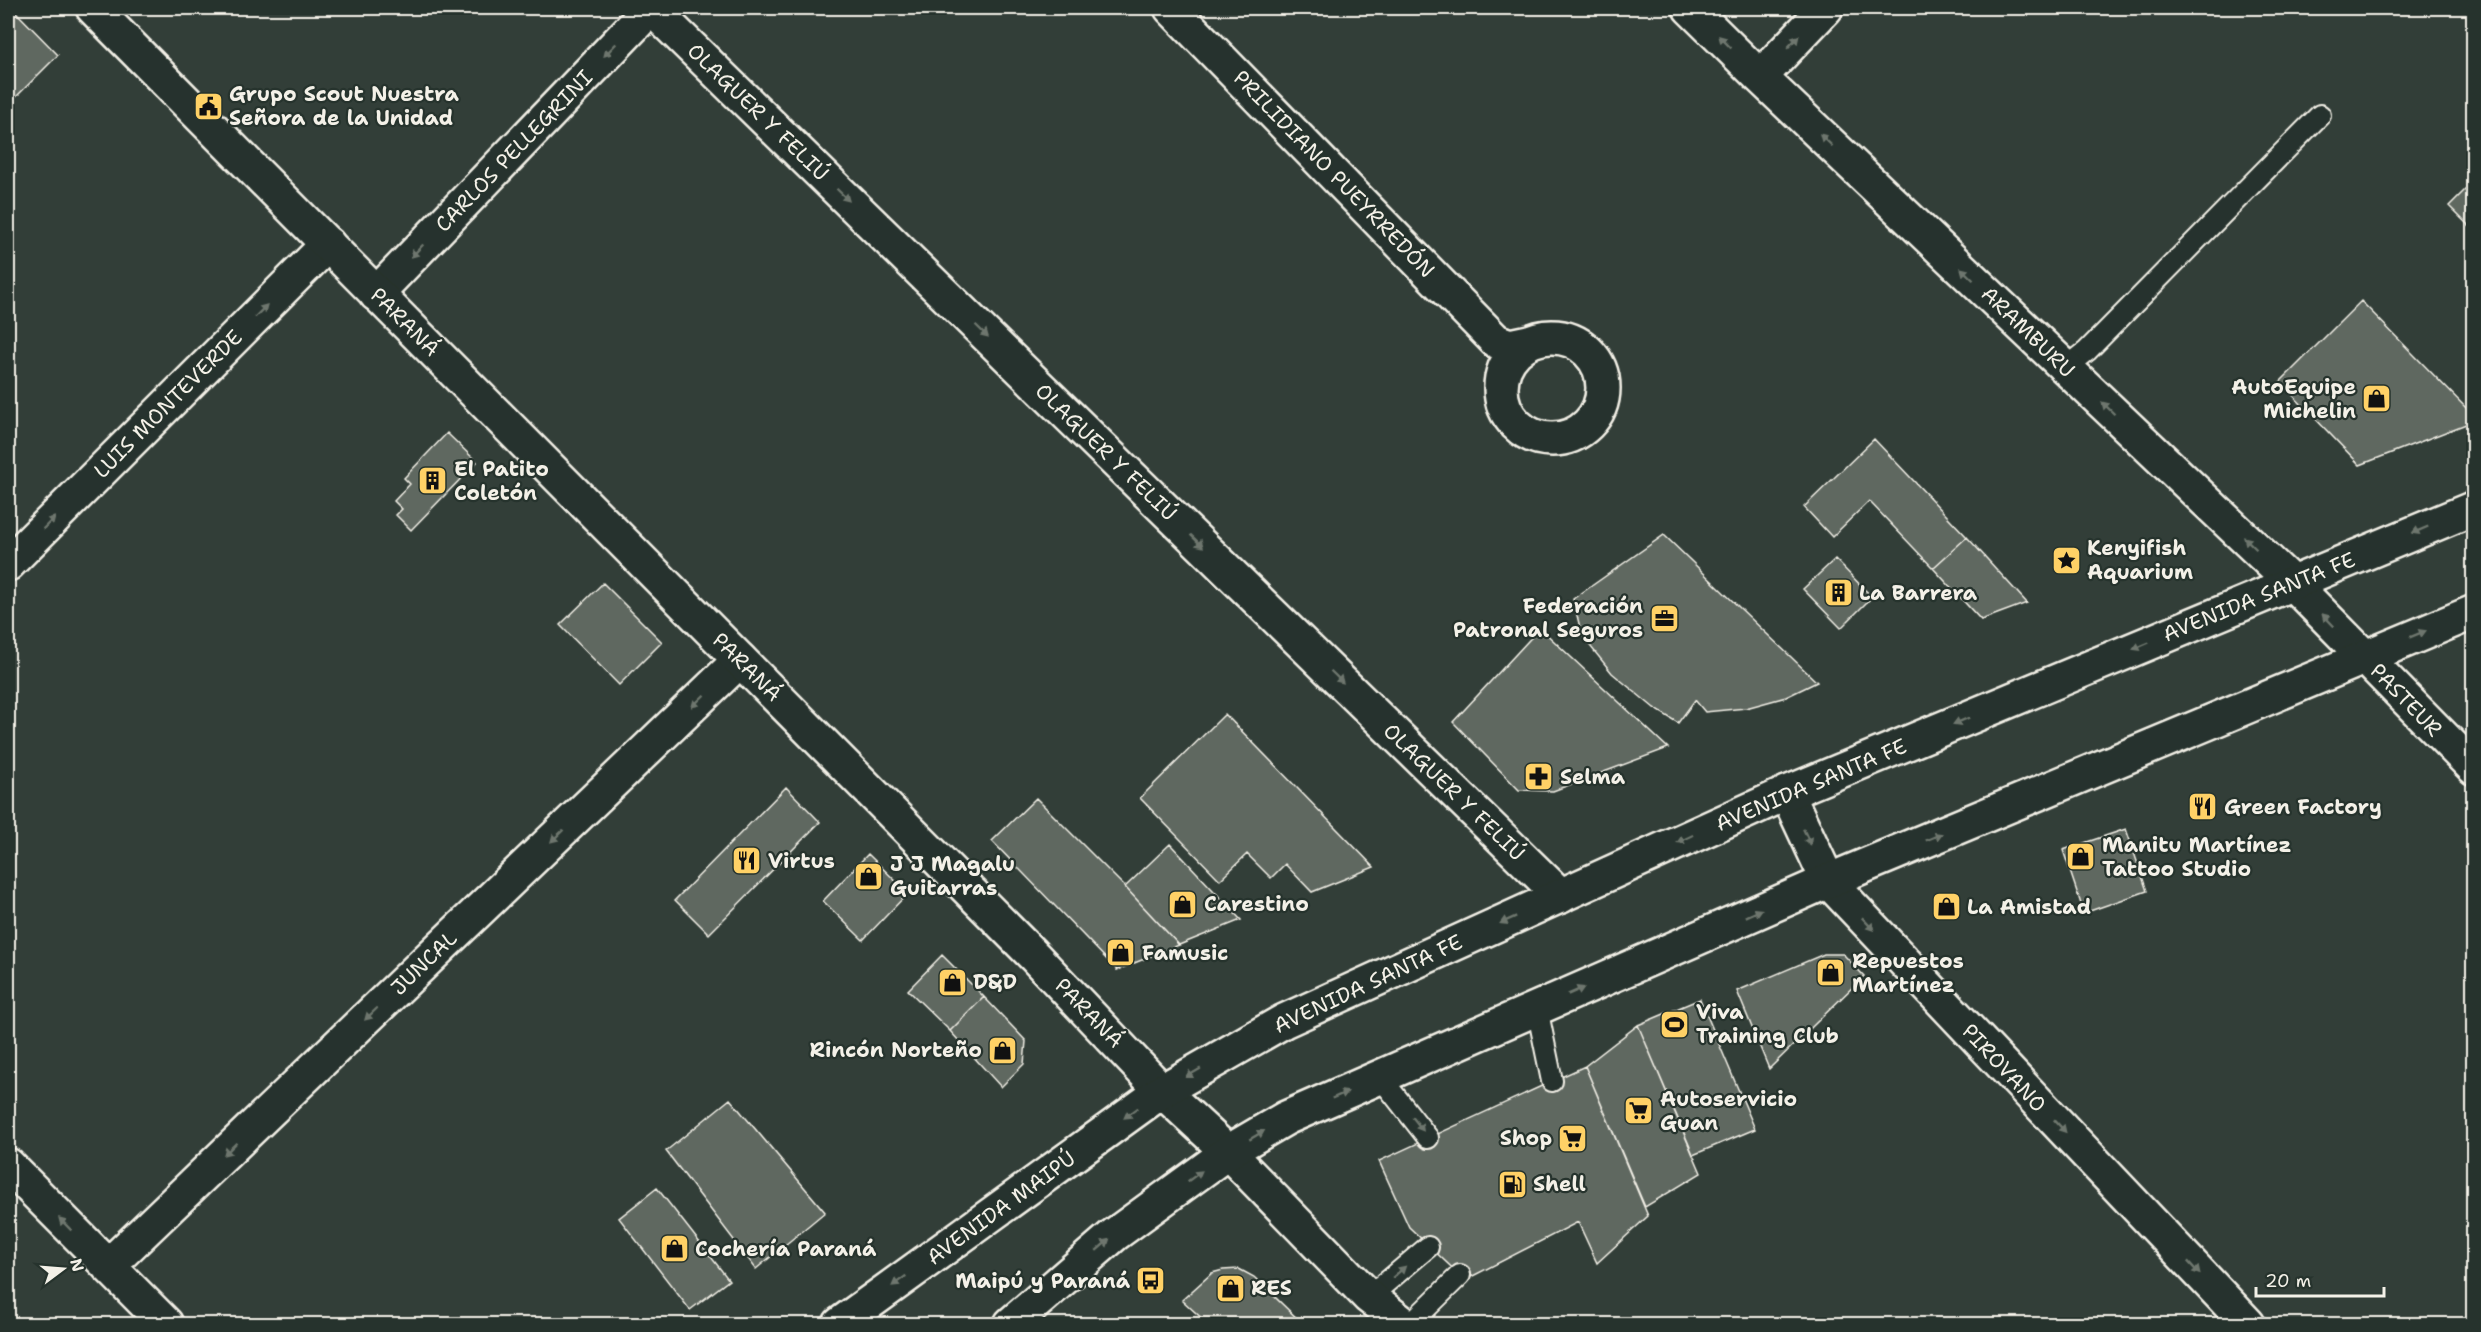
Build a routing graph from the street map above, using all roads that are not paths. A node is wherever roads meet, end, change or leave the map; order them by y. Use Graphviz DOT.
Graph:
graph roads {
  1 [pos="93,8"];
  2 [pos="651,8"];
  3 [pos="1171,8"];
  4 [pos="1690,8"];
  5 [pos="1826,8"];
  6 [pos="1760,77"];
  7 [pos="2320,115"];
  8 [pos="328,244"];
  9 [pos="376,294"];
  10 [pos="1496,341"];
  11 [pos="1529,342"];
  12 [pos="2066,368"];
  13 [pos="1503,378"];
  14 [pos="2474,508"];
  15 [pos="8,564"];
  16 [pos="2292,583"];
  17 [pos="2474,612"];
  18 [pos="2364,657"];
  19 [pos="740,660"];
  20 [pos="2474,768"];
  21 [pos="1787,793"];
  22 [pos="1828,881"];
  23 [pos="1561,896"];
  24 [pos="1537,1008"];
  25 [pos="1381,1078"];
  26 [pos="1552,1082"];
  27 [pos="1162,1091"];
  28 [pos="1428,1138"];
  29 [pos="1228,1152"];
  30 [pos="8,1166"];
  31 [pos="1428,1247"];
  32 [pos="108,1266"];
  33 [pos="1460,1275"];
  34 [pos="1369,1298"];
  35 [pos="166,1324"];
  36 [pos="840,1324"];
  37 [pos="1011,1324"];
  38 [pos="1404,1324"];
  39 [pos="1410,1324"];
  40 [pos="2248,1324"];
  1 -- 8 [label="street, PARANÁ"];
  2 -- 9 [label="street, CARLOS PELLEGRINI, one-way"];
  2 -- 23 [label="street, OLAGUER Y FELIÚ, one-way"];
  3 -- 10 [label="street, PRILIDIANO PUEYRREDÓN"];
  6 -- 4 [label="street, ARAMBURU, one-way"];
  6 -- 5 [label="street, one-way"];
  12 -- 6 [label="street, ARAMBURU, one-way"];
  7 -- 12 [label="lane"];
  8 -- 9 [label="street, PARANÁ"];
  15 -- 8 [label="street, LUIS MONTEVERDE, one-way"];
  9 -- 19 [label="street, PARANÁ"];
  10 -- 11 [label="street"];
  10 -- 13 [label="street"];
  11 -- 13 [label="street"];
  11 -- 13 [label="street"];
  16 -- 12 [label="street, ARAMBURU, one-way"];
  14 -- 16 [label="street, AVENIDA SANTA FE, one-way"];
  18 -- 16 [label="street, ARAMBURU, one-way"];
  16 -- 21 [label="street, AVENIDA SANTA FE, one-way"];
  18 -- 17 [label="street, one-way"];
  18 -- 20 [label="street, PASTEUR"];
  22 -- 18 [label="street, one-way"];
  19 -- 27 [label="street, PARANÁ"];
  19 -- 32 [label="street, JUNCAL, one-way"];
  21 -- 22 [label="street, PIROVANO, one-way"];
  21 -- 23 [label="street, AVENIDA SANTA FE, one-way"];
  24 -- 22 [label="street, one-way"];
  22 -- 40 [label="street, PIROVANO, one-way"];
  23 -- 27 [label="street, AVENIDA SANTA FE, one-way"];
  24 -- 25 [label="street"];
  24 -- 26 [label="lane"];
  25 -- 28 [label="lane, one-way"];
  29 -- 25 [label="street, one-way"];
  27 -- 29 [label="street, PARANÁ"];
  27 -- 36 [label="street, AVENIDA MAIPÚ, one-way"];
  29 -- 34 [label="street, PARANÁ"];
  37 -- 29 [label="street, one-way"];
  32 -- 30 [label="street, one-way"];
  34 -- 31 [label="lane, one-way"];
  32 -- 35 [label="street"];
  33 -- 39 [label="lane"];
  34 -- 38 [label="street, PARANÁ"];
}
